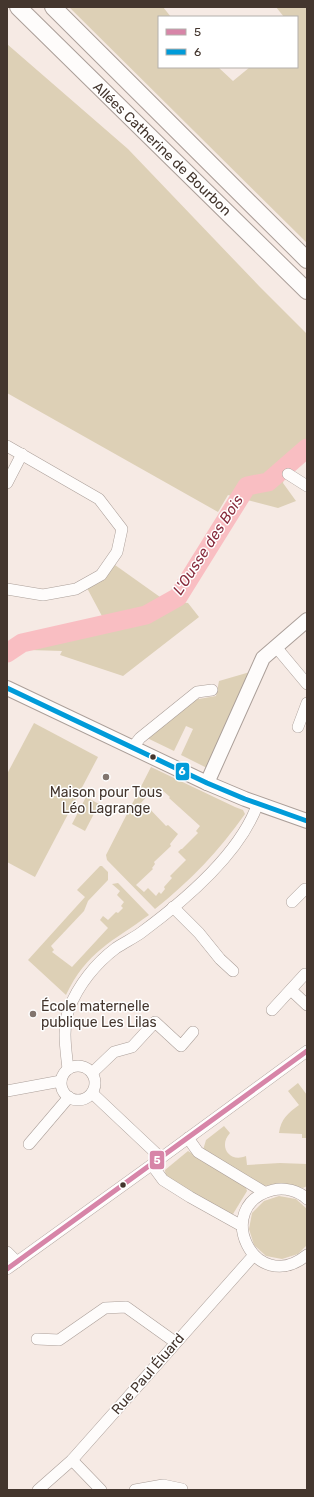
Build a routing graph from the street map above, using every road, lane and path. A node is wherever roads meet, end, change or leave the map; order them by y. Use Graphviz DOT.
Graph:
graph roads {
  1 [pos="18,7"];
  2 [pos="54,7"];
  3 [pos="307,260"];
  4 [pos="307,291"];
  5 [pos="7,446"];
  6 [pos="22,454"];
  7 [pos="288,474"];
  8 [pos="7,483"];
  9 [pos="307,486"];
  10 [pos="7,589"];
  11 [pos="307,620"];
  12 [pos="276,647"];
  13 [pos="307,684"];
  14 [pos="7,688"];
  15 [pos="212,690"];
  16 [pos="307,703"];
  17 [pos="298,727"];
  18 [pos="133,747"];
  19 [pos="207,783"];
  20 [pos="258,803"];
  21 [pos="307,821"];
  22 [pos="307,890"];
  23 [pos="292,902"];
  24 [pos="173,908"];
  25 [pos="233,971"];
  26 [pos="305,974"];
  27 [pos="291,990"];
  28 [pos="307,1005"];
  29 [pos="272,1010"];
  30 [pos="193,1032"];
  31 [pos="307,1051"];
  32 [pos="68,1069"];
  33 [pos="92,1073"];
  34 [pos="61,1082"];
  35 [pos="7,1091"];
  36 [pos="92,1094"];
  37 [pos="69,1097"];
  38 [pos="188,1138"];
  39 [pos="29,1144"];
  40 [pos="157,1162"];
  41 [pos="264,1192"];
  42 [pos="306,1198"];
  43 [pos="242,1226"];
  44 [pos="7,1252"];
  45 [pos="254,1255"];
  46 [pos="307,1255"];
  47 [pos="17,1262"];
  48 [pos="7,1269"];
  49 [pos="37,1339"];
  50 [pos="176,1342"];
  51 [pos="72,1460"];
  52 [pos="182,1489"];
  53 [pos="38,1490"];
  54 [pos="101,1490"];
  55 [pos="135,1490"];
  1 -- 4 [label="main road, Allées Catherine de Bourbon"];
  2 -- 3 [label="main road, Allées Catherine de Bourbon"];
  5 -- 6 [label="street"];
  6 -- 8 [label="street"];
  6 -- 10 [label="street"];
  7 -- 9 [label="street"];
  11 -- 12 [label="street"];
  12 -- 13 [label="street"];
  12 -- 19 [label="street"];
  14 -- 18 [label="street"];
  15 -- 18 [label="street"];
  16 -- 17 [label="street"];
  18 -- 19 [label="street"];
  19 -- 20 [label="street"];
  20 -- 21 [label="street"];
  20 -- 24 [label="street"];
  22 -- 23 [label="street"];
  24 -- 25 [label="street"];
  24 -- 32 [label="street"];
  26 -- 27 [label="street"];
  27 -- 28 [label="street"];
  27 -- 29 [label="street"];
  30 -- 33 [label="street"];
  31 -- 38 [label="street"];
  32 -- 33 [label="street"];
  32 -- 34 [label="street"];
  33 -- 36 [label="street"];
  34 -- 35 [label="street"];
  34 -- 37 [label="street"];
  36 -- 37 [label="street"];
  36 -- 40 [label="street"];
  37 -- 39 [label="street"];
  38 -- 40 [label="street"];
  38 -- 41 [label="street"];
  40 -- 43 [label="street"];
  40 -- 47 [label="street"];
  41 -- 42 [label="street"];
  41 -- 43 [label="street"];
  43 -- 45 [label="street"];
  44 -- 47 [label="street"];
  45 -- 46 [label="street"];
  45 -- 50 [label="street, Rue Paul Éluard"];
  47 -- 48 [label="street"];
  49 -- 50 [label="street"];
  50 -- 51 [label="street, Rue Paul Éluard"];
  51 -- 53 [label="street, Rue Paul Éluard"];
  51 -- 54 [label="street"];
  52 -- 55 [label="street"];
}
